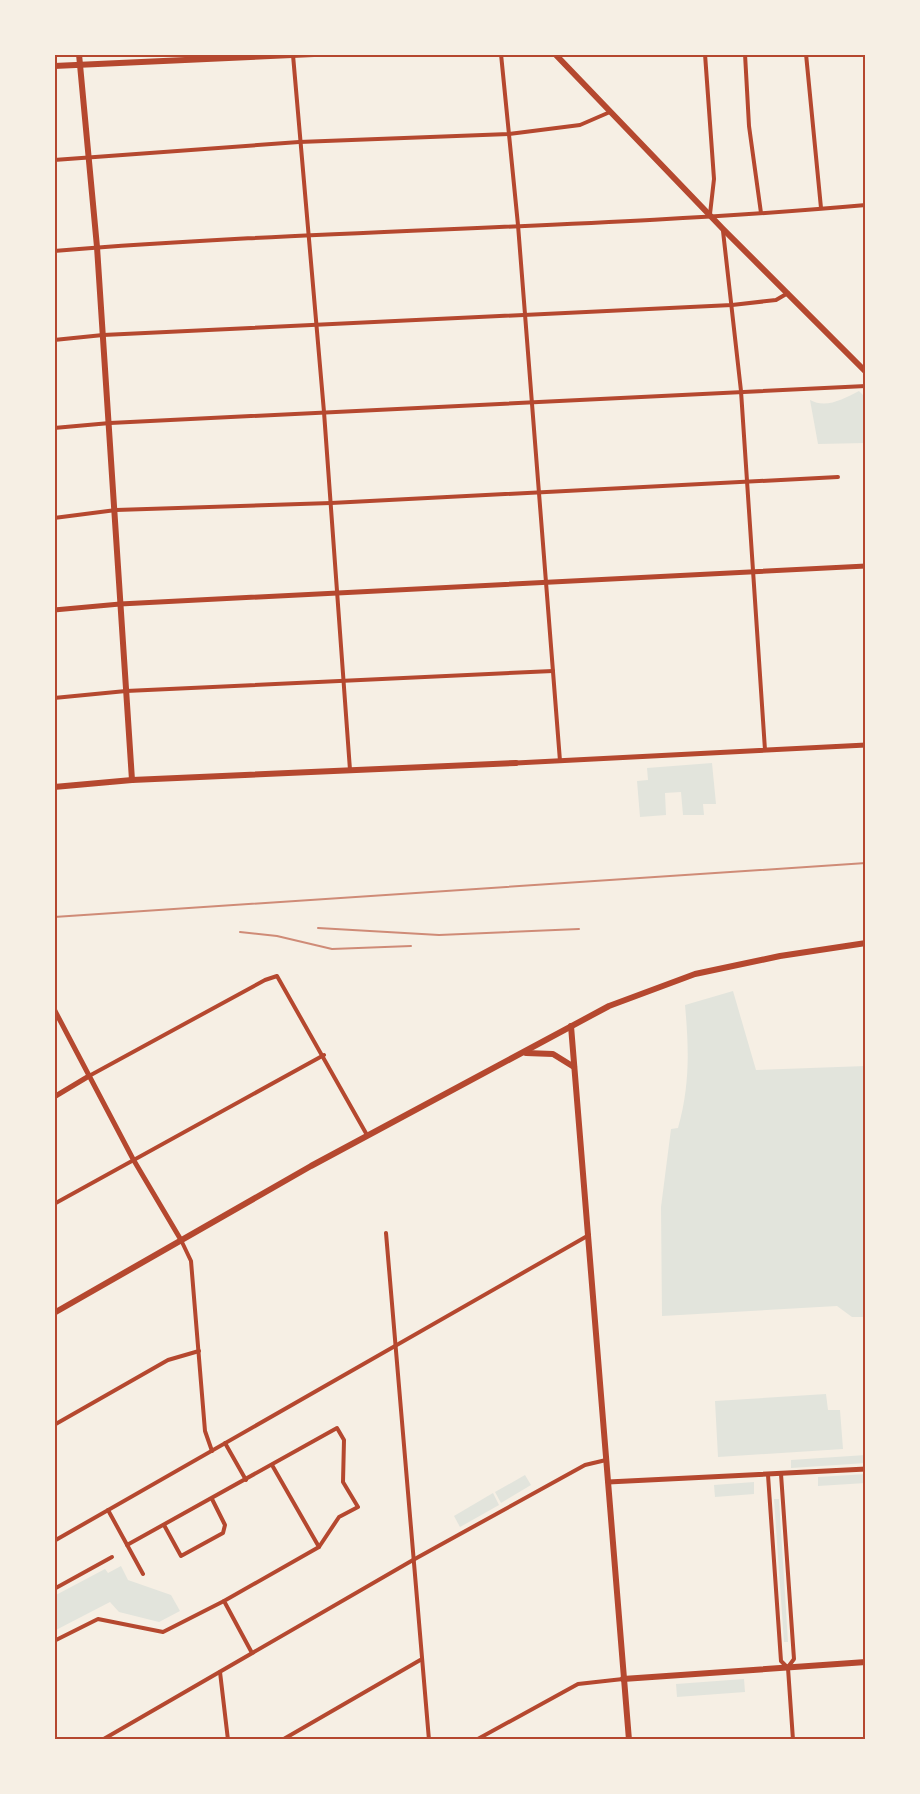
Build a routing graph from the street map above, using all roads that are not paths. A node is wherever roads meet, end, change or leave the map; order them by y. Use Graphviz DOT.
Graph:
graph roads {
  1 [pos="79,54"];
  2 [pos="314,54"];
  3 [pos="501,54"];
  4 [pos="555,54"];
  5 [pos="705,54"];
  6 [pos="745,54"];
  7 [pos="806,54"];
  8 [pos="293,55"];
  9 [pos="80,64"];
  10 [pos="54,66"];
  11 [pos="610,111"];
  12 [pos="510,134"];
  13 [pos="299,142"];
  14 [pos="88,156"];
  15 [pos="54,160"];
  16 [pos="866,205"];
  17 [pos="821,208"];
  18 [pos="760,213"];
  19 [pos="710,215"];
  20 [pos="518,225"];
  21 [pos="723,229"];
  22 [pos="308,234"];
  23 [pos="97,248"];
  24 [pos="54,251"];
  25 [pos="788,293"];
  26 [pos="732,305"];
  27 [pos="525,314"];
  28 [pos="316,324"];
  29 [pos="103,335"];
  30 [pos="54,340"];
  31 [pos="866,372"];
  32 [pos="866,386"];
  33 [pos="741,391"];
  34 [pos="532,401"];
  35 [pos="324,412"];
  36 [pos="110,423"];
  37 [pos="54,428"];
  38 [pos="838,477"];
  39 [pos="746,480"];
  40 [pos="540,493"];
  41 [pos="331,503"];
  42 [pos="116,510"];
  43 [pos="54,518"];
  44 [pos="866,566"];
  45 [pos="755,572"];
  46 [pos="547,582"];
  47 [pos="338,593"];
  48 [pos="120,604"];
  49 [pos="54,610"];
  50 [pos="554,670"];
  51 [pos="343,680"];
  52 [pos="126,690"];
  53 [pos="54,698"];
  54 [pos="866,745"];
  55 [pos="765,750"];
  56 [pos="560,761"];
  57 [pos="516,764"];
  58 [pos="350,771"];
  59 [pos="132,780"];
  60 [pos="54,787"];
  61 [pos="866,943"];
  62 [pos="54,1009"];
  63 [pos="571,1026"];
  64 [pos="523,1053"];
  65 [pos="324,1055"];
  66 [pos="574,1068"];
  67 [pos="89,1076"];
  68 [pos="54,1097"];
  69 [pos="367,1135"];
  70 [pos="133,1159"];
  71 [pos="54,1204"];
  72 [pos="386,1233"];
  73 [pos="589,1234"];
  74 [pos="181,1240"];
  75 [pos="54,1313"];
  76 [pos="396,1345"];
  77 [pos="199,1351"];
  78 [pos="54,1425"];
  79 [pos="225,1443"];
  80 [pos="213,1450"];
  81 [pos="606,1460"];
  82 [pos="272,1465"];
  83 [pos="866,1468"];
  84 [pos="768,1474"];
  85 [pos="781,1474"];
  86 [pos="246,1480"];
  87 [pos="608,1482"];
  88 [pos="212,1499"];
  89 [pos="108,1510"];
  90 [pos="164,1525"];
  91 [pos="54,1541"];
  92 [pos="127,1545"];
  93 [pos="319,1547"];
  94 [pos="112,1557"];
  95 [pos="413,1560"];
  96 [pos="143,1574"];
  97 [pos="54,1589"];
  98 [pos="224,1601"];
  99 [pos="54,1641"];
  100 [pos="252,1653"];
  101 [pos="422,1659"];
  102 [pos="866,1662"];
  103 [pos="788,1668"];
  104 [pos="220,1672"];
  105 [pos="623,1679"];
  106 [pos="102,1740"];
  107 [pos="228,1740"];
  108 [pos="282,1740"];
  109 [pos="429,1740"];
  110 [pos="476,1740"];
  111 [pos="629,1740"];
  112 [pos="793,1740"];
  1 -- 9 [label="main road"];
  2 -- 8 [label="main road"];
  3 -- 12 [label="street"];
  4 -- 11 [label="main road"];
  5 -- 19 [label="street"];
  6 -- 18 [label="street"];
  7 -- 17 [label="street"];
  8 -- 9 [label="main road"];
  8 -- 13 [label="street"];
  9 -- 10 [label="main road"];
  9 -- 14 [label="main road"];
  11 -- 12 [label="street"];
  11 -- 19 [label="main road"];
  12 -- 13 [label="street"];
  12 -- 20 [label="street"];
  13 -- 14 [label="street"];
  13 -- 22 [label="street"];
  14 -- 15 [label="street"];
  14 -- 23 [label="main road"];
  16 -- 17 [label="street"];
  17 -- 18 [label="street"];
  18 -- 19 [label="street"];
  19 -- 20 [label="street"];
  19 -- 21 [label="main road"];
  20 -- 22 [label="street"];
  20 -- 27 [label="street"];
  21 -- 25 [label="main road"];
  21 -- 26 [label="street"];
  22 -- 23 [label="street"];
  22 -- 28 [label="street"];
  23 -- 24 [label="street"];
  23 -- 29 [label="main road"];
  25 -- 26 [label="street"];
  25 -- 31 [label="main road"];
  26 -- 27 [label="street"];
  26 -- 33 [label="street"];
  27 -- 28 [label="street"];
  27 -- 34 [label="street"];
  28 -- 29 [label="street"];
  28 -- 35 [label="street"];
  29 -- 30 [label="street"];
  29 -- 36 [label="main road"];
  32 -- 33 [label="street"];
  33 -- 34 [label="street"];
  33 -- 39 [label="street"];
  34 -- 35 [label="street"];
  34 -- 40 [label="street"];
  35 -- 36 [label="street"];
  35 -- 41 [label="street"];
  36 -- 37 [label="street"];
  36 -- 42 [label="main road"];
  38 -- 39 [label="street"];
  39 -- 40 [label="street"];
  39 -- 45 [label="street"];
  40 -- 41 [label="street"];
  40 -- 46 [label="street"];
  41 -- 42 [label="street"];
  41 -- 47 [label="street"];
  42 -- 43 [label="street"];
  42 -- 48 [label="main road"];
  44 -- 45 [label="street"];
  45 -- 46 [label="street"];
  45 -- 55 [label="street"];
  46 -- 47 [label="street"];
  46 -- 50 [label="street"];
  47 -- 48 [label="street"];
  47 -- 51 [label="street"];
  48 -- 49 [label="street"];
  48 -- 52 [label="main road"];
  50 -- 51 [label="street"];
  50 -- 56 [label="street"];
  51 -- 52 [label="street"];
  51 -- 58 [label="street"];
  52 -- 53 [label="street"];
  52 -- 59 [label="main road"];
  54 -- 55 [label="street"];
  55 -- 56 [label="street"];
  56 -- 57 [label="street"];
  57 -- 58 [label="main road"];
  58 -- 59 [label="main road"];
  59 -- 60 [label="main road"];
  61 -- 63 [label="main road"];
  62 -- 67 [label="street"];
  63 -- 64 [label="main road"];
  63 -- 66 [label="main road"];
  64 -- 66 [label="main road"];
  64 -- 69 [label="main road"];
  65 -- 67 [label="street"];
  65 -- 69 [label="street"];
  65 -- 70 [label="street"];
  66 -- 73 [label="main road"];
  67 -- 68 [label="street"];
  67 -- 70 [label="street"];
  69 -- 74 [label="main road"];
  70 -- 71 [label="street"];
  70 -- 74 [label="street"];
  72 -- 76 [label="street"];
  73 -- 76 [label="street"];
  73 -- 81 [label="main road"];
  74 -- 75 [label="main road"];
  74 -- 77 [label="street"];
  76 -- 79 [label="street"];
  76 -- 95 [label="street"];
  77 -- 78 [label="street"];
  77 -- 80 [label="street"];
  79 -- 80 [label="street"];
  79 -- 86 [label="street"];
  80 -- 89 [label="street"];
  81 -- 87 [label="main road"];
  81 -- 95 [label="street"];
  82 -- 86 [label="street"];
  82 -- 93 [label="street"];
  82 -- 93 [label="street"];
  83 -- 85 [label="street"];
  84 -- 85 [label="street"];
  84 -- 87 [label="street"];
  84 -- 103 [label="street"];
  85 -- 103 [label="street"];
  86 -- 88 [label="street"];
  87 -- 105 [label="main road"];
  88 -- 90 [label="street"];
  88 -- 90 [label="street"];
  89 -- 91 [label="street"];
  89 -- 92 [label="street"];
  90 -- 92 [label="street"];
  92 -- 96 [label="street"];
  93 -- 98 [label="street"];
  94 -- 97 [label="street"];
  95 -- 100 [label="street"];
  95 -- 101 [label="street"];
  98 -- 99 [label="street"];
  98 -- 100 [label="street"];
  100 -- 104 [label="street"];
  101 -- 108 [label="street"];
  101 -- 109 [label="street"];
  102 -- 103 [label="main road"];
  103 -- 105 [label="main road"];
  103 -- 112 [label="street"];
  104 -- 106 [label="street"];
  104 -- 107 [label="street"];
  105 -- 110 [label="street"];
  105 -- 111 [label="main road"];
}
